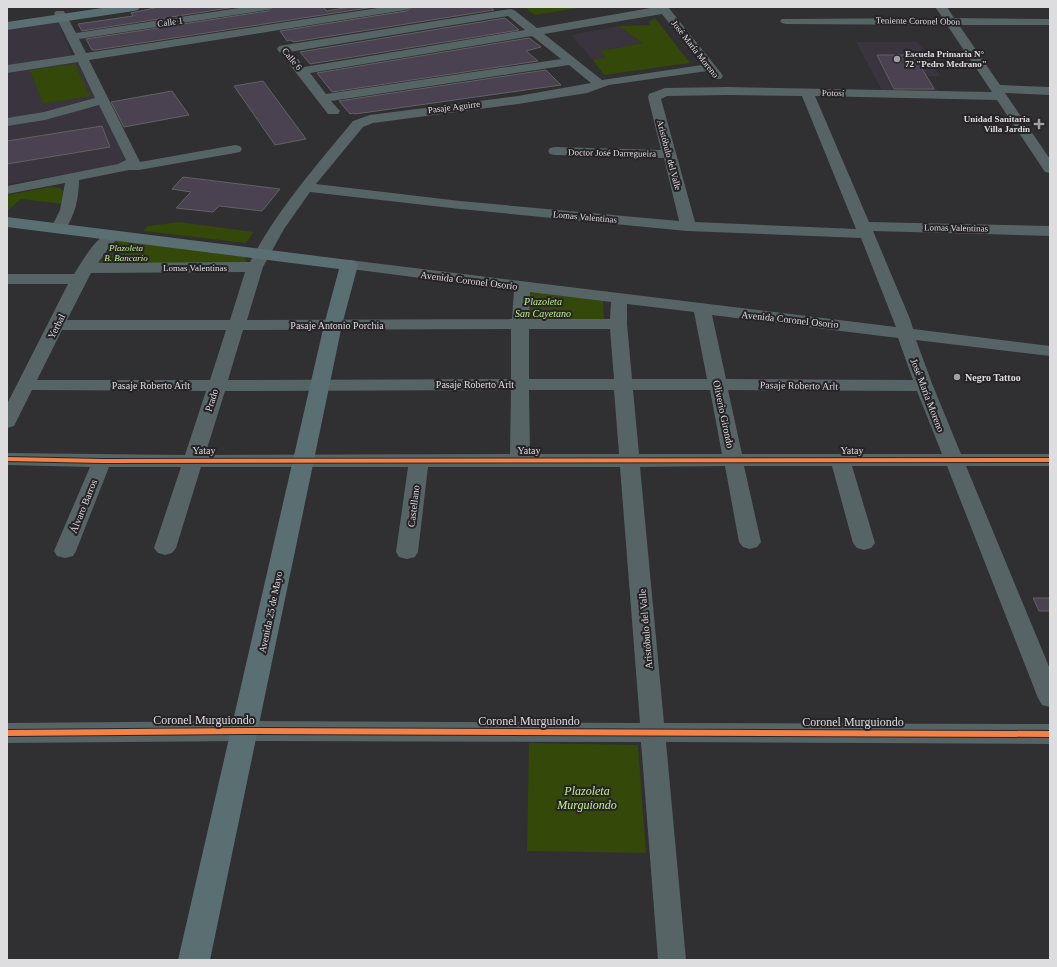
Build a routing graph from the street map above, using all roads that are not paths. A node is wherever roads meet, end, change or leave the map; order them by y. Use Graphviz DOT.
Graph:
graph roads {
  1 [pos="100,7"];
  2 [pos="134,7"];
  3 [pos="267,7"];
  4 [pos="406,7"];
  5 [pos="941,7"];
  6 [pos="252,8"];
  7 [pos="663,8"];
  8 [pos="507,9"];
  9 [pos="61,15"];
  10 [pos="7,20"];
  11 [pos="786,21"];
  12 [pos="951,22"];
  13 [pos="1050,22"];
  14 [pos="7,26"];
  15 [pos="269,28"];
  16 [pos="535,32"];
  17 [pos="72,37"];
  18 [pos="283,49"];
  19 [pos="558,50"];
  20 [pos="81,58"];
  21 [pos="572,61"];
  22 [pos="710,68"];
  23 [pos="7,69"];
  24 [pos="302,71"];
  25 [pos="600,84"];
  26 [pos="1050,90"];
  27 [pos="728,91"];
  28 [pos="665,92"];
  29 [pos="806,92"];
  30 [pos="999,92"];
  31 [pos="322,96"];
  32 [pos="102,100"];
  33 [pos="333,111"];
  34 [pos="7,122"];
  35 [pos="235,149"];
  36 [pos="555,151"];
  37 [pos="668,154"];
  38 [pos="127,166"];
  39 [pos="1050,169"];
  40 [pos="72,178"];
  41 [pos="307,187"];
  42 [pos="7,190"];
  43 [pos="7,222"];
  44 [pos="687,226"];
  45 [pos="59,228"];
  46 [pos="863,230"];
  47 [pos="1050,231"];
  48 [pos="114,235"];
  49 [pos="258,261"];
  50 [pos="349,265"];
  51 [pos="83,273"];
  52 [pos="7,279"];
  53 [pos="522,287"];
  54 [pos="620,299"];
  55 [pos="702,309"];
  56 [pos="520,324"];
  57 [pos="618,324"];
  58 [pos="56,325"];
  59 [pos="236,325"];
  60 [pos="333,325"];
  61 [pos="906,332"];
  62 [pos="1050,351"];
  63 [pos="521,384"];
  64 [pos="623,384"];
  65 [pos="717,384"];
  66 [pos="27,385"];
  67 [pos="320,385"];
  68 [pos="216,386"];
  69 [pos="924,386"];
  70 [pos="7,422"];
  71 [pos="954,459"];
  72 [pos="7,460"];
  73 [pos="192,460"];
  74 [pos="303,460"];
  75 [pos="419,460"];
  76 [pos="520,460"];
  77 [pos="630,460"];
  78 [pos="733,460"];
  79 [pos="840,460"];
  80 [pos="1050,460"];
  81 [pos="102,461"];
  82 [pos="750,542"];
  83 [pos="864,543"];
  84 [pos="165,548"];
  85 [pos="65,552"];
  86 [pos="407,552"];
  87 [pos="1050,698"];
  88 [pos="245,731"];
  89 [pos="7,733"];
  90 [pos="654,733"];
  91 [pos="1050,734"];
  92 [pos="194,960"];
  93 [pos="672,960"];
  1 -- 9 [label="main road"];
  2 -- 9 [label="main road"];
  3 -- 6 [label="street, Calle 1"];
  4 -- 15 [label="street"];
  5 -- 12 [label="street"];
  6 -- 15 [label="street, Calle 6"];
  6 -- 17 [label="street, Calle 1"];
  7 -- 16 [label="street"];
  7 -- 22 [label="street, José María Moreno"];
  8 -- 16 [label="street"];
  8 -- 18 [label="street"];
  9 -- 10 [label="main road"];
  9 -- 14 [label="main road"];
  9 -- 17 [label="street"];
  11 -- 12 [label="street, Teniente Coronel Obon"];
  12 -- 13 [label="street, Teniente Coronel Obon"];
  12 -- 30 [label="street"];
  15 -- 18 [label="street, Calle 6"];
  15 -- 20 [label="street"];
  16 -- 19 [label="street"];
  16 -- 24 [label="street"];
  17 -- 20 [label="street"];
  18 -- 24 [label="street, Calle 6"];
  19 -- 21 [label="street"];
  19 -- 31 [label="street"];
  20 -- 23 [label="street"];
  20 -- 32 [label="street"];
  21 -- 25 [label="street"];
  21 -- 31 [label="street"];
  22 -- 25 [label="street, Pasaje Aguirre"];
  22 -- 27 [label="street, José María Moreno"];
  24 -- 31 [label="street, Calle 6"];
  25 -- 41 [label="street, Pasaje Aguirre"];
  26 -- 30 [label="street, Potosí"];
  27 -- 28 [label="street, Potosí"];
  27 -- 29 [label="street, Potosí"];
  28 -- 37 [label="street, Aristóbulo del Valle"];
  29 -- 30 [label="street, Potosí"];
  29 -- 46 [label="street, José María Moreno"];
  30 -- 39 [label="street"];
  31 -- 33 [label="street, Calle 6"];
  32 -- 34 [label="street"];
  32 -- 38 [label="street"];
  35 -- 38 [label="street"];
  36 -- 37 [label="street, Doctor José Darregueira"];
  37 -- 44 [label="street, Aristóbulo del Valle"];
  38 -- 40 [label="street"];
  40 -- 42 [label="street"];
  40 -- 45 [label="street"];
  41 -- 44 [label="street, Lomas Valentinas"];
  41 -- 49 [label="street, Pasaje Aguirre"];
  43 -- 45 [label="main road, Avenida Coronel Osorio"];
  44 -- 46 [label="street, Lomas Valentinas"];
  45 -- 48 [label="main road, Avenida Coronel Osorio"];
  46 -- 47 [label="street, Lomas Valentinas"];
  46 -- 61 [label="street, José María Moreno"];
  48 -- 49 [label="main road, Avenida Coronel Osorio"];
  48 -- 51 [label="street, Yerbal"];
  49 -- 50 [label="main road, Avenida Coronel Osorio"];
  49 -- 51 [label="street, Lomas Valentinas"];
  49 -- 59 [label="street, Prado"];
  50 -- 53 [label="street, Avenida Coronel Osorio"];
  50 -- 60 [label="main road, Avenida 25 de Mayo"];
  51 -- 52 [label="street, Lomas Valentinas"];
  51 -- 58 [label="street, Yerbal"];
  53 -- 54 [label="street, Avenida Coronel Osorio"];
  53 -- 56 [label="street"];
  54 -- 55 [label="street, Avenida Coronel Osorio"];
  54 -- 57 [label="street, Aristóbulo del Valle"];
  55 -- 61 [label="street, Avenida Coronel Osorio"];
  55 -- 65 [label="street, Oliverio Girondo"];
  56 -- 57 [label="street, Pasaje Antonio Porchia"];
  56 -- 60 [label="street, Pasaje Antonio Porchia"];
  56 -- 63 [label="street"];
  57 -- 64 [label="street, Aristóbulo del Valle"];
  58 -- 59 [label="street, Pasaje Antonio Porchia"];
  58 -- 66 [label="street, Yerbal"];
  59 -- 60 [label="street, Pasaje Antonio Porchia"];
  59 -- 68 [label="street, Prado"];
  60 -- 67 [label="main road, Avenida 25 de Mayo"];
  61 -- 62 [label="street, Avenida Coronel Osorio"];
  61 -- 69 [label="street, José María Moreno"];
  63 -- 64 [label="street, Pasaje Roberto Arlt"];
  63 -- 67 [label="street, Pasaje Roberto Arlt"];
  63 -- 76 [label="street"];
  64 -- 65 [label="street, Pasaje Roberto Arlt"];
  64 -- 77 [label="street, Aristóbulo del Valle"];
  65 -- 69 [label="street, Pasaje Roberto Arlt"];
  65 -- 78 [label="street, Oliverio Girondo"];
  66 -- 68 [label="street, Pasaje Roberto Arlt"];
  66 -- 70 [label="street, Yerbal"];
  67 -- 68 [label="street, Pasaje Roberto Arlt"];
  67 -- 74 [label="main road, Avenida 25 de Mayo"];
  68 -- 73 [label="street, Prado"];
  69 -- 71 [label="street, José María Moreno"];
  71 -- 79 [label="street, Yatay"];
  71 -- 80 [label="street, Yatay"];
  71 -- 87 [label="street, José María Moreno"];
  72 -- 81 [label="street, Yatay"];
  73 -- 74 [label="street, Yatay"];
  73 -- 81 [label="street, Yatay"];
  73 -- 84 [label="street, Prado"];
  74 -- 75 [label="street, Yatay"];
  74 -- 88 [label="main road, Avenida 25 de Mayo"];
  75 -- 76 [label="street, Yatay"];
  75 -- 86 [label="street, Castellano"];
  76 -- 77 [label="street, Yatay"];
  77 -- 78 [label="street, Yatay"];
  77 -- 90 [label="street, Aristóbulo del Valle"];
  78 -- 79 [label="street, Yatay"];
  78 -- 82 [label="street, Oliverio Girondo"];
  79 -- 83 [label="street"];
  81 -- 85 [label="street, Álvaro Barros"];
  88 -- 89 [label="street, Coronel Murguiondo"];
  88 -- 90 [label="street, Coronel Murguiondo"];
  88 -- 92 [label="main road, Avenida 25 de Mayo"];
  90 -- 91 [label="street, Coronel Murguiondo"];
  90 -- 93 [label="street, Aristóbulo del Valle"];
}
